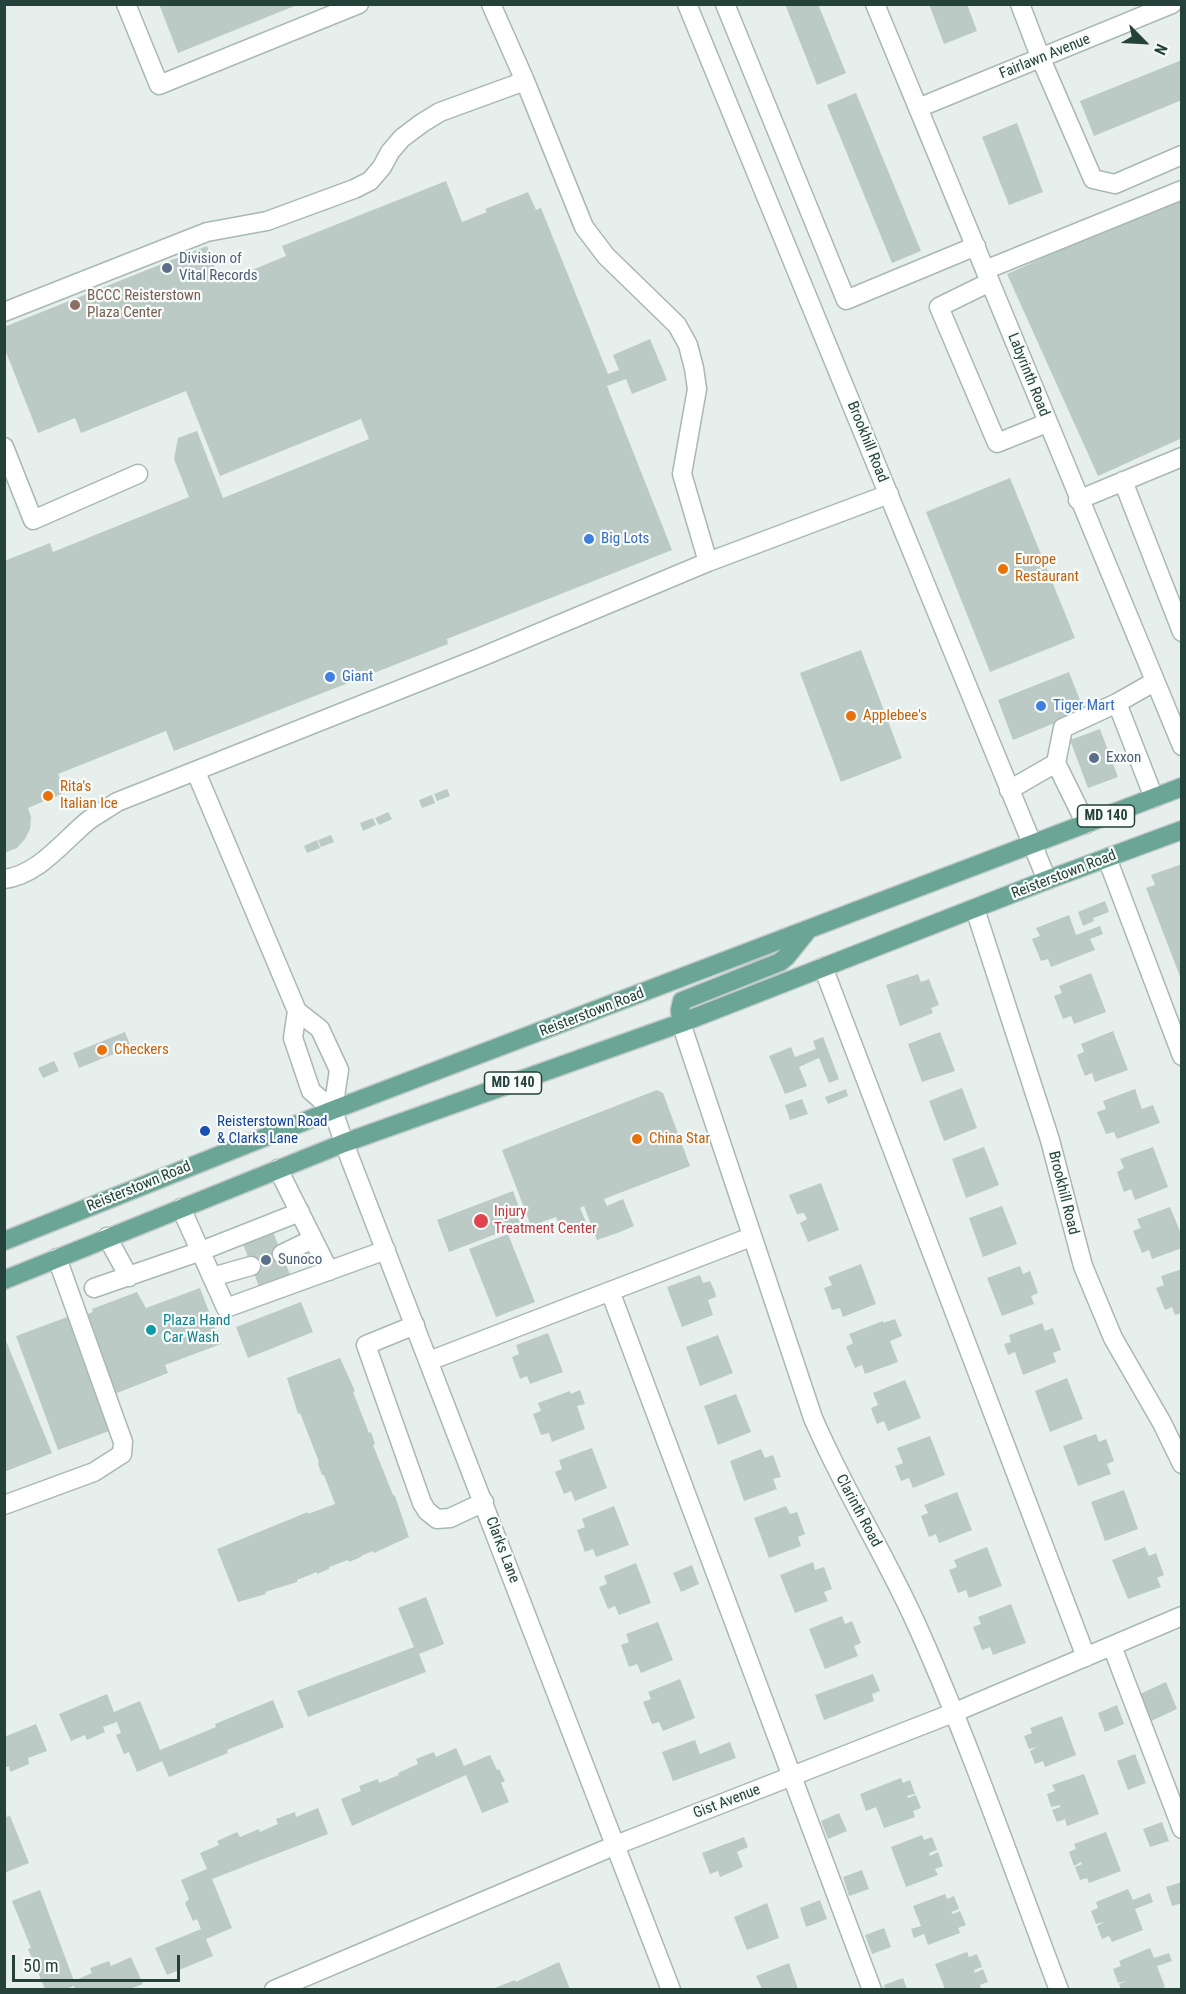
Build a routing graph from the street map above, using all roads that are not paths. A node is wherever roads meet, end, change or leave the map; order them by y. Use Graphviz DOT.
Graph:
graph roads {
  1 [pos="126,4"];
  2 [pos="359,4"];
  3 [pos="491,4"];
  4 [pos="687,4"];
  5 [pos="725,4"];
  6 [pos="875,4"];
  7 [pos="1020,4"];
  8 [pos="1172,4"];
  9 [pos="1041,59"];
  10 [pos="525,81"];
  11 [pos="918,108"];
  12 [pos="1182,155"];
  13 [pos="1182,190"];
  14 [pos="976,246"];
  15 [pos="988,276"];
  16 [pos="4,312"];
  17 [pos="1047,423"];
  18 [pos="4,447"];
  19 [pos="1182,457"];
  20 [pos="138,474"];
  21 [pos="1123,481"];
  22 [pos="889,494"];
  23 [pos="1078,500"];
  24 [pos="708,562"];
  25 [pos="1182,632"];
  26 [pos="1154,682"];
  27 [pos="1117,704"];
  28 [pos="1182,746"];
  29 [pos="1056,763"];
  30 [pos="196,772"];
  31 [pos="1182,787"];
  32 [pos="1009,790"];
  33 [pos="1154,798"];
  34 [pos="1086,824"];
  35 [pos="1182,830"];
  36 [pos="1031,844"];
  37 [pos="1107,858"];
  38 [pos="4,879"];
  39 [pos="1047,880"];
  40 [pos="975,909"];
  41 [pos="808,930"];
  42 [pos="823,967"];
  43 [pos="297,1011"];
  44 [pos="1173,1011"];
  45 [pos="681,1023"];
  46 [pos="1182,1056"];
  47 [pos="333,1110"];
  48 [pos="344,1143"];
  49 [pos="278,1168"];
  50 [pos="181,1208"];
  51 [pos="300,1212"];
  52 [pos="107,1237"];
  53 [pos="751,1237"];
  54 [pos="313,1239"];
  55 [pos="4,1241"];
  56 [pos="386,1250"];
  57 [pos="201,1251"];
  58 [pos="282,1254"];
  59 [pos="57,1258"];
  60 [pos="251,1266"];
  61 [pos="329,1271"];
  62 [pos="129,1277"];
  63 [pos="212,1277"];
  64 [pos="4,1280"];
  65 [pos="94,1288"];
  66 [pos="610,1291"];
  67 [pos="415,1325"];
  68 [pos="429,1361"];
  69 [pos="1182,1464"];
  70 [pos="484,1502"];
  71 [pos="4,1505"];
  72 [pos="1182,1616"];
  73 [pos="1112,1646"];
  74 [pos="1086,1657"];
  75 [pos="953,1713"];
  76 [pos="791,1777"];
  77 [pos="1177,1803"];
  78 [pos="1182,1829"];
  79 [pos="616,1845"];
  80 [pos="307,1983"];
  81 [pos="274,1989"];
  82 [pos="671,1989"];
  83 [pos="872,1989"];
  84 [pos="1059,1989"];
  1 -- 2 [label="street"];
  3 -- 10 [label="street"];
  4 -- 22 [label="street, Brookhill Road"];
  5 -- 14 [label="street"];
  6 -- 11 [label="street, Labyrinth Road"];
  7 -- 9 [label="street"];
  8 -- 9 [label="street, Fairlawn Avenue"];
  9 -- 11 [label="street, Fairlawn Avenue"];
  9 -- 12 [label="street"];
  10 -- 16 [label="street"];
  10 -- 24 [label="street"];
  11 -- 14 [label="street, Labyrinth Road"];
  13 -- 15 [label="street"];
  14 -- 15 [label="street, Labyrinth Road"];
  15 -- 17 [label="street, Labyrinth Road"];
  15 -- 17 [label="street"];
  17 -- 23 [label="street, Labyrinth Road"];
  18 -- 20 [label="street"];
  19 -- 21 [label="street"];
  21 -- 23 [label="street"];
  21 -- 25 [label="street"];
  22 -- 24 [label="street"];
  22 -- 32 [label="street, Brookhill Road"];
  23 -- 26 [label="street, Labyrinth Road"];
  24 -- 30 [label="street"];
  26 -- 27 [label="street"];
  26 -- 28 [label="street, Labyrinth Road"];
  27 -- 29 [label="street"];
  27 -- 33 [label="street"];
  29 -- 32 [label="street"];
  29 -- 34 [label="street"];
  30 -- 38 [label="street"];
  30 -- 43 [label="street"];
  31 -- 33 [label="main road, Reisterstown Road / MD 140"];
  32 -- 36 [label="street, Brookhill Road"];
  33 -- 34 [label="main road, Reisterstown Road / MD 140"];
  34 -- 36 [label="main road, Reisterstown Road / MD 140"];
  35 -- 37 [label="main road, Reisterstown Road / MD 140"];
  36 -- 39 [label="street, Brookhill Road"];
  36 -- 41 [label="main road, Reisterstown Road / MD 140"];
  37 -- 39 [label="main road, Reisterstown Road / MD 140"];
  37 -- 44 [label="street"];
  39 -- 40 [label="main road, Reisterstown Road / MD 140"];
  40 -- 42 [label="main road, Reisterstown Road / MD 140"];
  40 -- 69 [label="street, Brookhill Road"];
  41 -- 45 [label="main road"];
  41 -- 47 [label="main road, Reisterstown Road / MD 140"];
  42 -- 45 [label="main road, Reisterstown Road / MD 140"];
  42 -- 74 [label="street"];
  43 -- 47 [label="street"];
  43 -- 47 [label="street"];
  44 -- 46 [label="street"];
  45 -- 48 [label="main road, Reisterstown Road / MD 140"];
  45 -- 53 [label="street, Clarinth Road"];
  47 -- 48 [label="street, Clarks Lane"];
  47 -- 55 [label="main road, Reisterstown Road / MD 140"];
  48 -- 49 [label="main road, Reisterstown Road / MD 140"];
  48 -- 56 [label="street, Clarks Lane"];
  49 -- 50 [label="main road, Reisterstown Road / MD 140"];
  49 -- 51 [label="street"];
  50 -- 52 [label="main road, Reisterstown Road / MD 140"];
  50 -- 57 [label="street"];
  51 -- 54 [label="street"];
  51 -- 57 [label="street"];
  52 -- 59 [label="main road, Reisterstown Road / MD 140"];
  52 -- 62 [label="street"];
  53 -- 66 [label="street"];
  53 -- 75 [label="street, Clarinth Road"];
  54 -- 58 [label="street"];
  54 -- 61 [label="street"];
  56 -- 61 [label="street"];
  56 -- 67 [label="street, Clarks Lane"];
  57 -- 62 [label="street"];
  57 -- 63 [label="street"];
  59 -- 64 [label="main road, Reisterstown Road / MD 140"];
  59 -- 71 [label="street"];
  60 -- 63 [label="street"];
  61 -- 63 [label="street"];
  62 -- 65 [label="street"];
  66 -- 68 [label="street"];
  66 -- 76 [label="street"];
  67 -- 68 [label="street, Clarks Lane"];
  67 -- 70 [label="street"];
  68 -- 70 [label="street, Clarks Lane"];
  70 -- 79 [label="street, Clarks Lane"];
  72 -- 73 [label="street, Gist Avenue"];
  73 -- 74 [label="street, Gist Avenue"];
  73 -- 77 [label="street"];
  74 -- 75 [label="street, Gist Avenue"];
  75 -- 76 [label="street, Gist Avenue"];
  75 -- 84 [label="street, Clarinth Road"];
  76 -- 79 [label="street, Gist Avenue"];
  76 -- 83 [label="street"];
  77 -- 78 [label="street"];
  79 -- 80 [label="street, Gist Avenue"];
  79 -- 82 [label="street, Clarks Lane"];
  80 -- 81 [label="street, Gist Avenue"];
}
